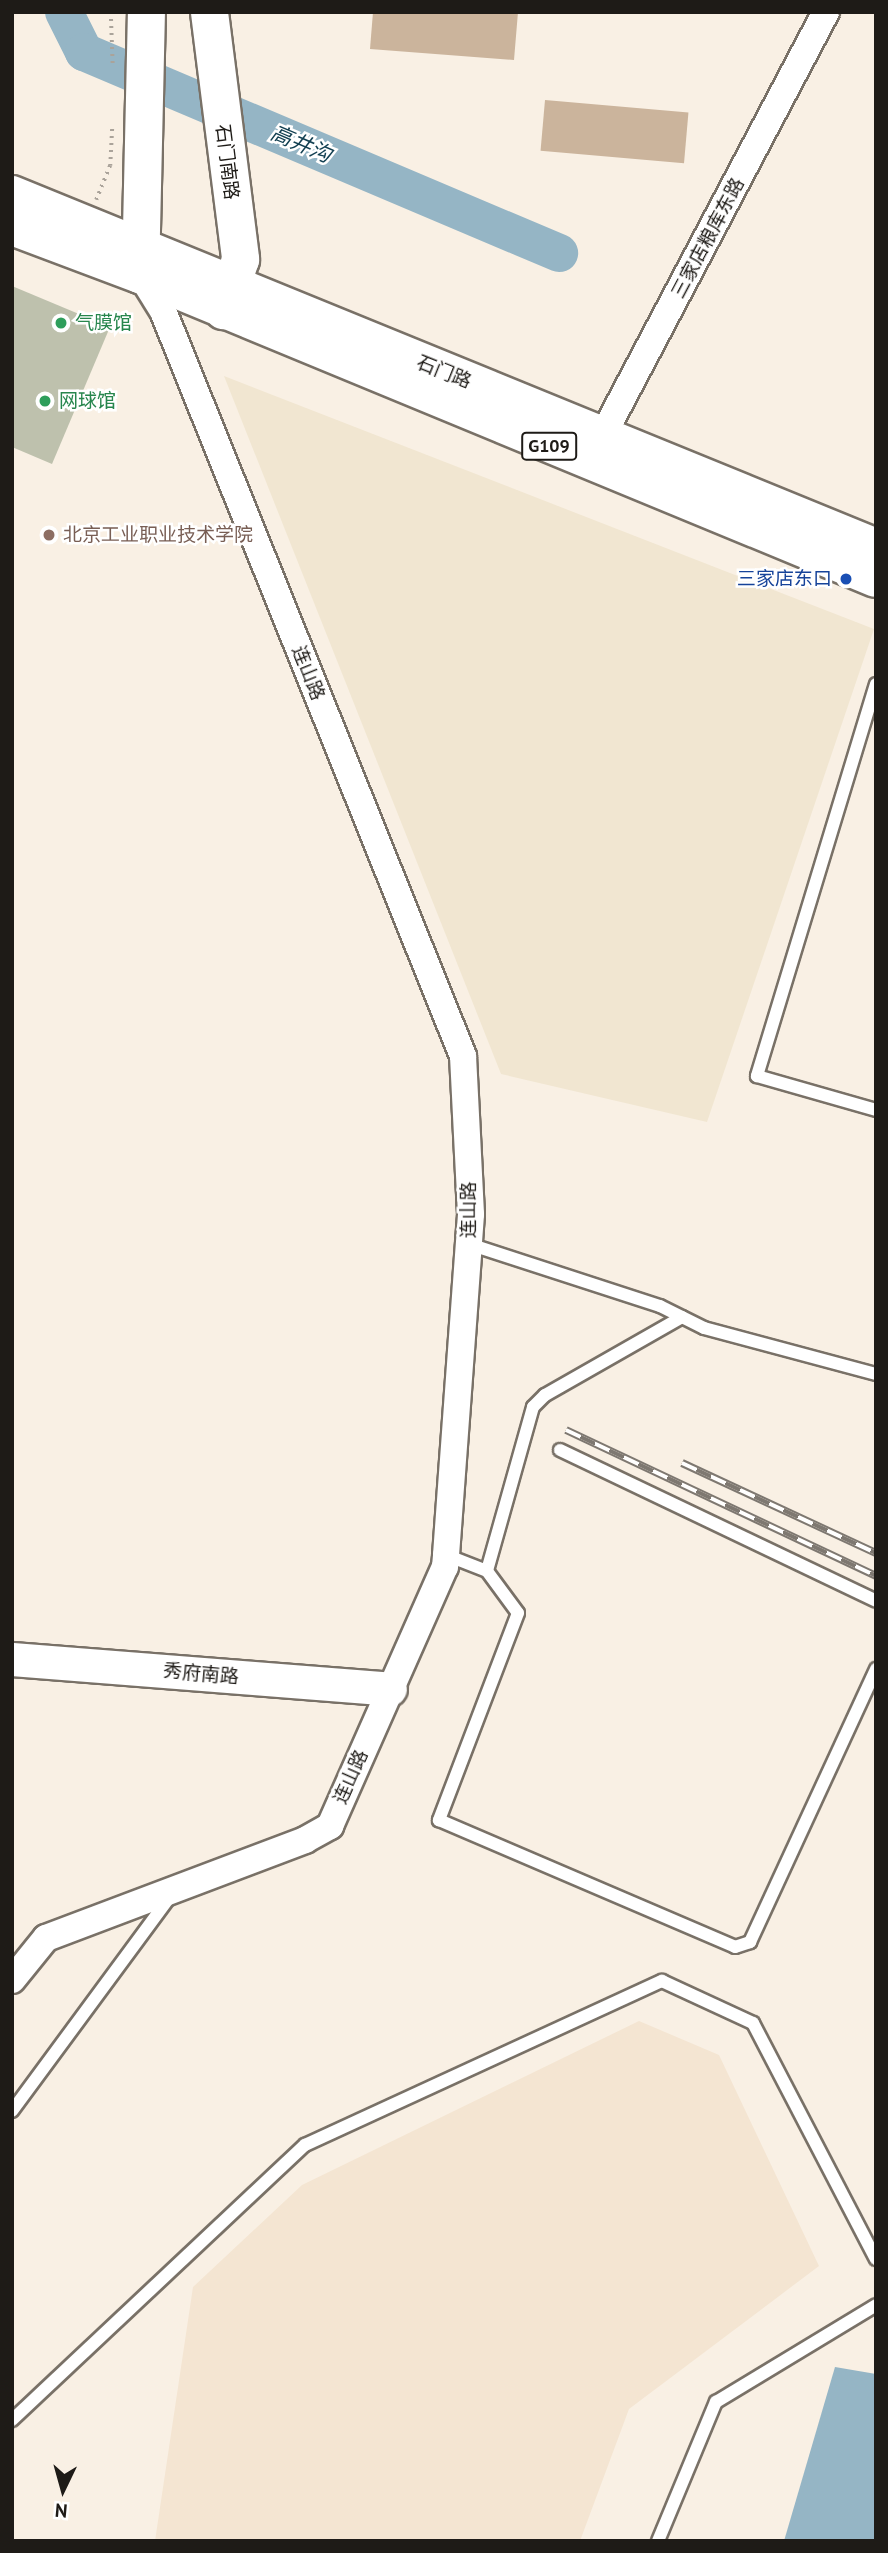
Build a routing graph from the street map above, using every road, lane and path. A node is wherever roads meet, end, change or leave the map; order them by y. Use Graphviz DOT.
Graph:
graph roads {
  1 [pos="111,12"];
  2 [pos="209,12"];
  3 [pos="826,12"];
  4 [pos="136,33"];
  5 [pos="130,124"];
  6 [pos="12,195"];
  7 [pos="86,225"];
  8 [pos="12,226"];
  9 [pos="140,260"];
  10 [pos="228,298"];
  11 [pos="595,449"];
  12 [pos="876,548"];
  13 [pos="876,578"];
  14 [pos="876,684"];
  15 [pos="876,1110"];
  16 [pos="469,1244"];
  17 [pos="682,1317"];
  18 [pos="876,1374"];
  19 [pos="560,1450"];
  20 [pos="446,1555"];
  21 [pos="486,1571"];
  22 [pos="876,1601"];
  23 [pos="12,1659"];
  24 [pos="876,1669"];
  25 [pos="390,1689"];
  26 [pos="176,1889"];
  27 [pos="12,1980"];
  28 [pos="12,2111"];
  29 [pos="876,2259"];
  30 [pos="876,2305"];
  31 [pos="12,2420"];
  32 [pos="658,2541"];
  1 -- 4 [label="path"];
  2 -- 10 [label="main road, 石门南路"];
  3 -- 11 [label="street, 三家店粮库东路"];
  4 -- 5 [label="main road"];
  5 -- 7 [label="path"];
  5 -- 9 [label="main road"];
  6 -- 7 [label="highway, 石门路 / G109"];
  7 -- 9 [label="highway, 石门路 / G109"];
  8 -- 9 [label="highway, 石门路 / G109"];
  9 -- 10 [label="highway, 石门路 / G109"];
  9 -- 16 [label="street, 连山路"];
  10 -- 11 [label="highway, 石门路 / G109"];
  11 -- 12 [label="highway, 石门路 / G109"];
  11 -- 13 [label="highway, 石门路 / G109"];
  14 -- 15 [label="lane"];
  16 -- 17 [label="lane"];
  16 -- 20 [label="street, 连山路"];
  17 -- 18 [label="lane"];
  17 -- 21 [label="lane"];
  19 -- 22 [label="lane"];
  20 -- 21 [label="lane"];
  20 -- 25 [label="street, 连山路"];
  21 -- 24 [label="lane"];
  23 -- 25 [label="street, 秀府南路"];
  25 -- 26 [label="street, 连山路"];
  26 -- 27 [label="street, 连山路"];
  26 -- 28 [label="lane"];
  29 -- 31 [label="lane"];
  30 -- 32 [label="lane"];
}
